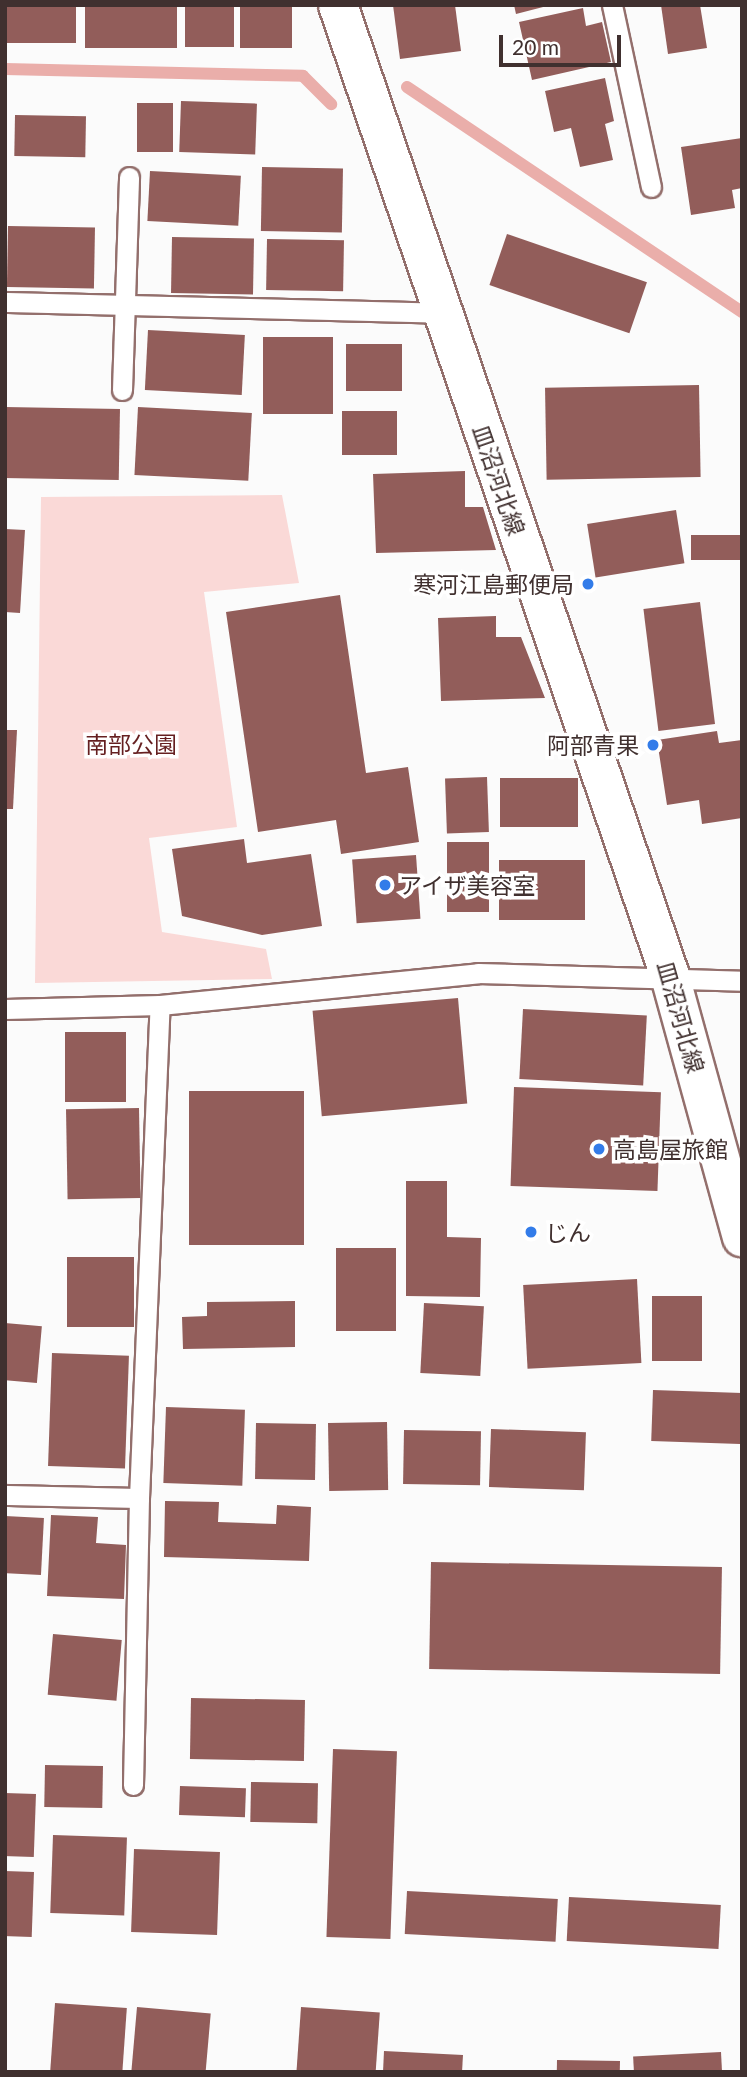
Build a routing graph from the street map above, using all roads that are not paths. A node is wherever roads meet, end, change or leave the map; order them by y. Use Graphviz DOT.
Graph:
graph roads {
  1 [pos="338,5"];
  2 [pos="612,5"];
  3 [pos="129,177"];
  4 [pos="651,187"];
  5 [pos="5,302"];
  6 [pos="125,305"];
  7 [pos="442,313"];
  8 [pos="122,390"];
  9 [pos="670,976"];
  10 [pos="742,981"];
  11 [pos="160,1005"];
  12 [pos="5,1009"];
  13 [pos="742,1237"];
  14 [pos="5,1495"];
  15 [pos="139,1499"];
  16 [pos="133,1785"];
  1 -- 7 [label="main road, 皿沼河北線"];
  2 -- 4 [label="lane"];
  3 -- 6 [label="lane"];
  5 -- 6 [label="lane"];
  6 -- 7 [label="lane"];
  6 -- 8 [label="lane"];
  7 -- 9 [label="main road, 皿沼河北線"];
  9 -- 10 [label="lane"];
  9 -- 11 [label="lane"];
  9 -- 13 [label="main road, 皿沼河北線"];
  11 -- 12 [label="lane"];
  11 -- 15 [label="lane"];
  14 -- 15 [label="lane"];
  15 -- 16 [label="lane"];
}
